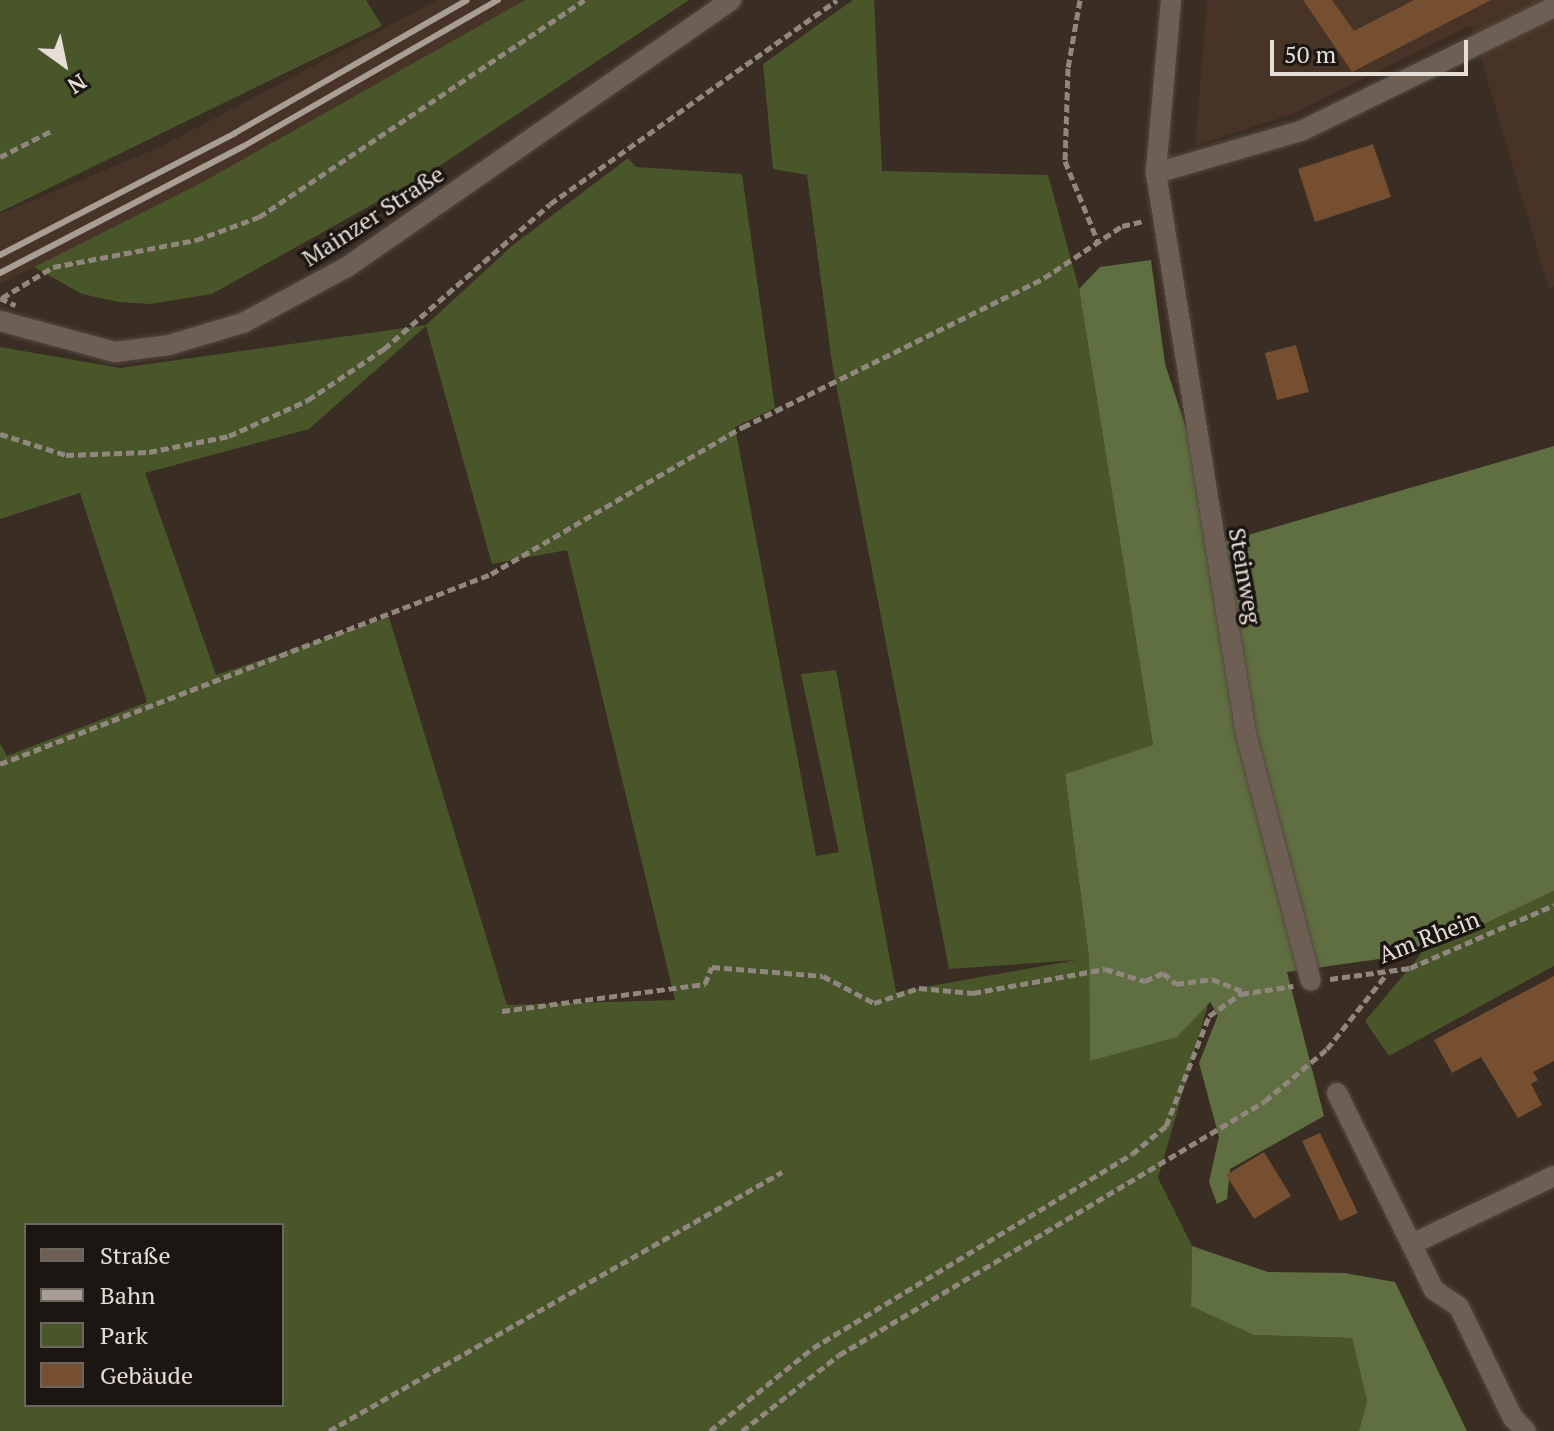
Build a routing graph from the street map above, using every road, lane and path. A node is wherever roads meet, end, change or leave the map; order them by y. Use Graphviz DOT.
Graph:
graph roads {
  1 [pos="584,0"];
  2 [pos="731,0"];
  3 [pos="837,0"];
  4 [pos="1080,0"];
  5 [pos="1171,0"];
  6 [pos="1554,7"];
  7 [pos="51,131"];
  8 [pos="0,157"];
  9 [pos="1156,173"];
  10 [pos="1163,217"];
  11 [pos="1098,242"];
  12 [pos="0,299"];
  13 [pos="29,309"];
  14 [pos="0,321"];
  15 [pos="0,434"];
  16 [pos="1,761"];
  17 [pos="1554,905"];
  18 [pos="1385,976"];
  19 [pos="1311,981"];
  20 [pos="1248,993"];
  21 [pos="502,1011"];
  22 [pos="1337,1093"];
  23 [pos="782,1172"];
  24 [pos="1554,1176"];
  25 [pos="1412,1244"];
  26 [pos="329,1431"];
  27 [pos="710,1431"];
  28 [pos="742,1431"];
  29 [pos="1526,1431"];
  1 -- 12 [label="path"];
  2 -- 14 [label="street, Mainzer Straße"];
  3 -- 15 [label="path"];
  4 -- 11 [label="path"];
  5 -- 9 [label="street, Steinweg"];
  6 -- 9 [label="street"];
  7 -- 8 [label="path"];
  9 -- 10 [label="street, Steinweg"];
  10 -- 11 [label="path"];
  10 -- 19 [label="street, Steinweg"];
  11 -- 16 [label="path"];
  12 -- 13 [label="path, bridge"];
  17 -- 18 [label="path, Am Rhein"];
  18 -- 19 [label="path, Am Rhein"];
  18 -- 28 [label="path"];
  19 -- 20 [label="path, Am Rhein"];
  20 -- 21 [label="path"];
  20 -- 27 [label="path"];
  22 -- 25 [label="street"];
  23 -- 26 [label="path"];
  24 -- 25 [label="street"];
  25 -- 29 [label="street"];
}
